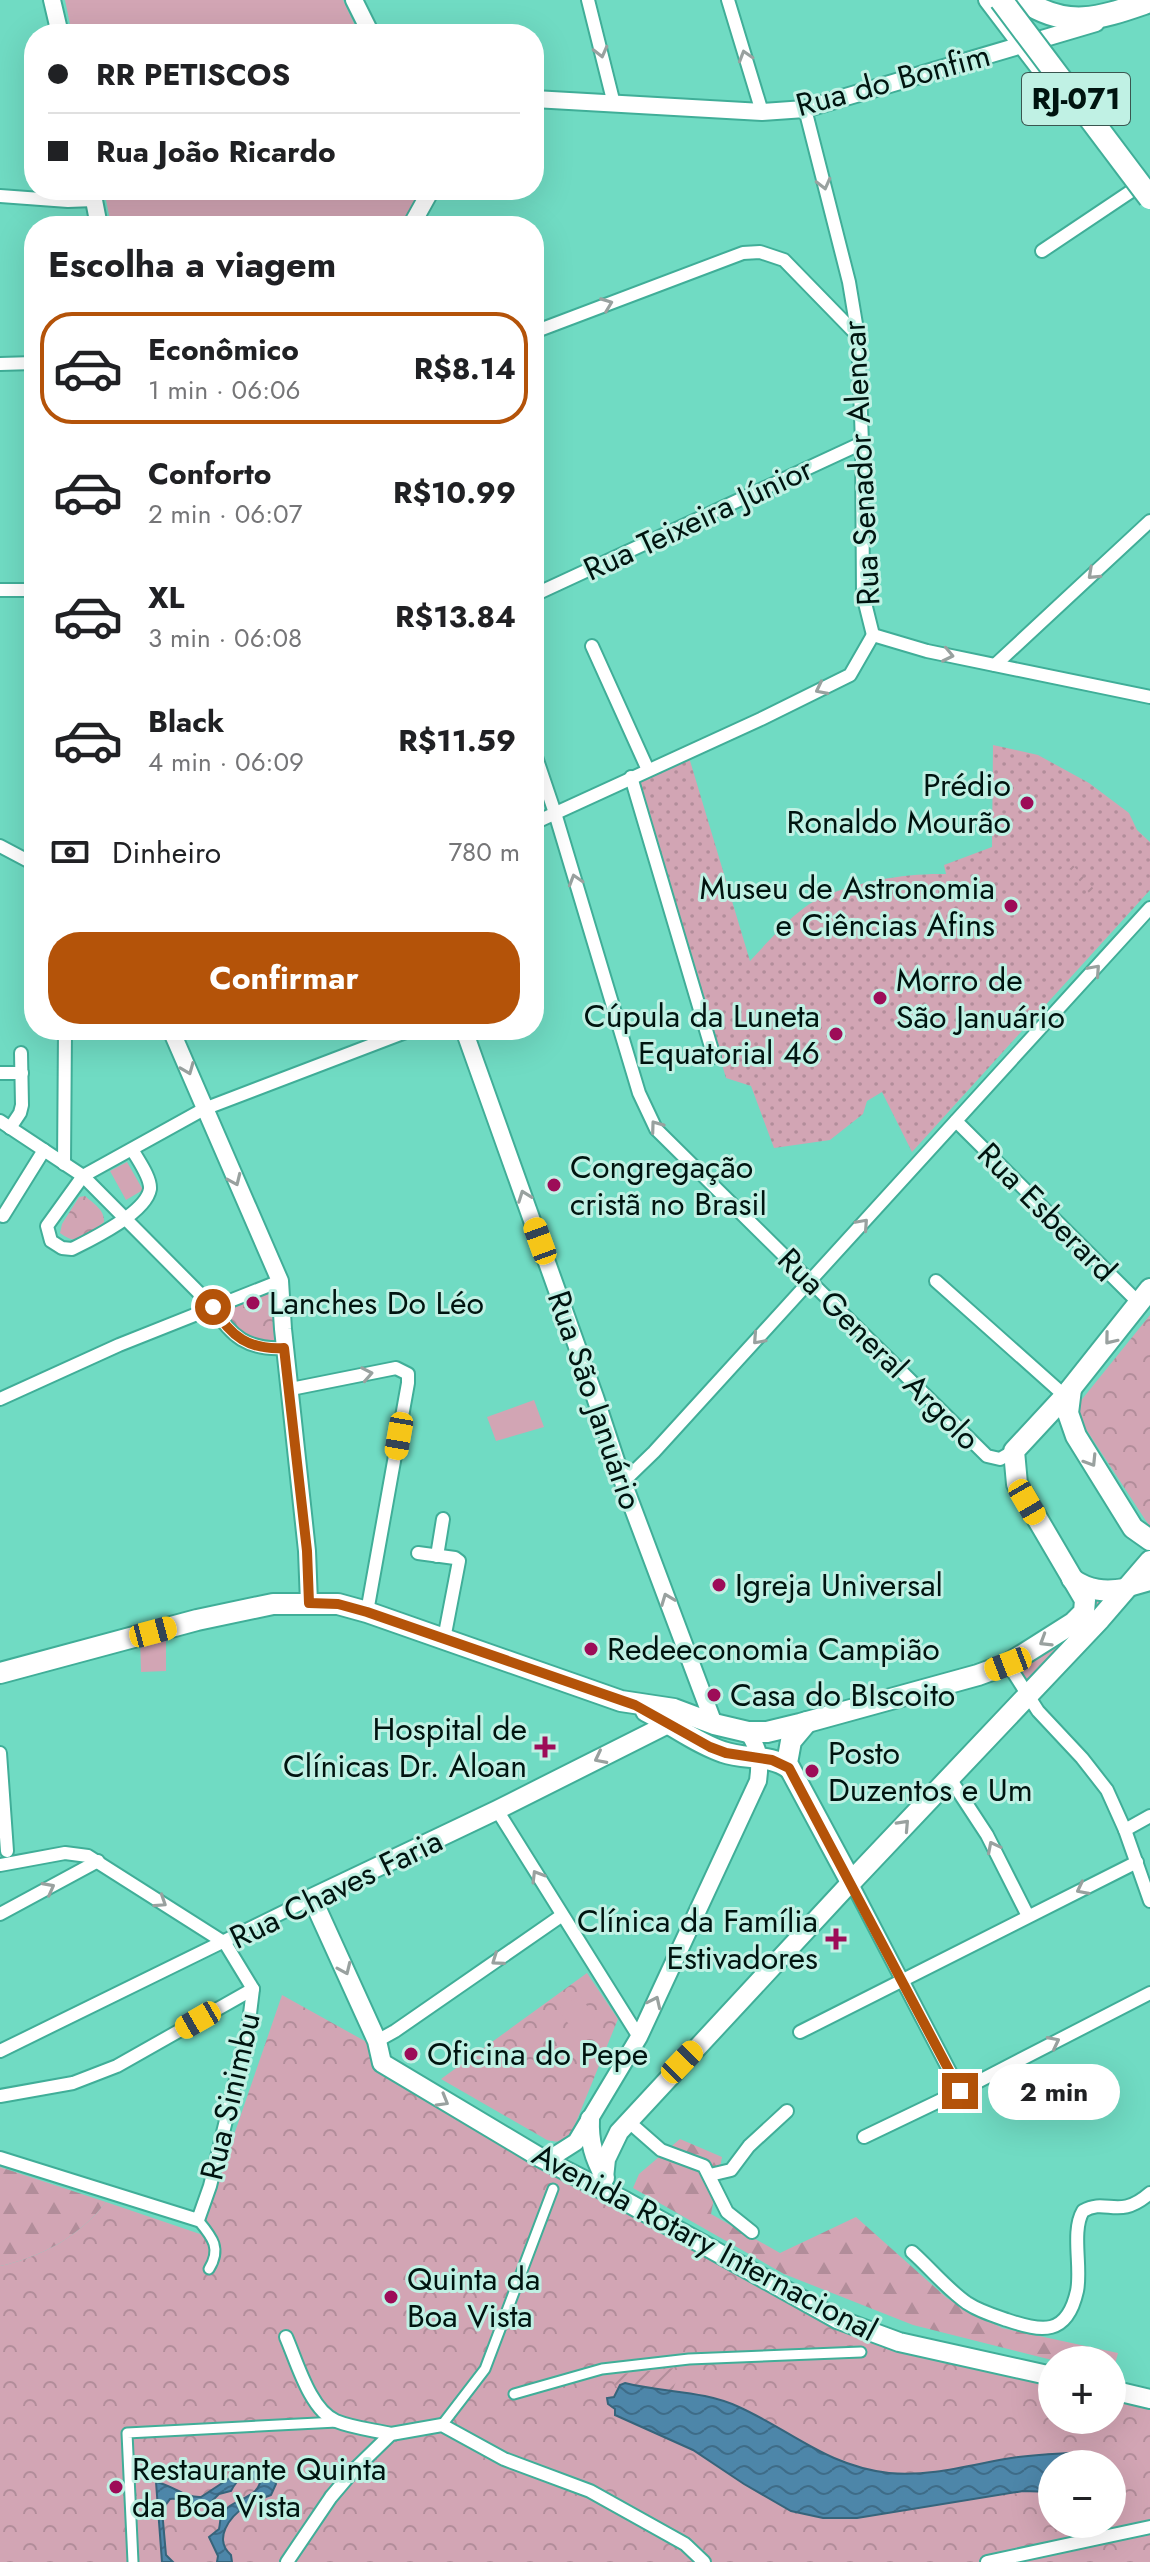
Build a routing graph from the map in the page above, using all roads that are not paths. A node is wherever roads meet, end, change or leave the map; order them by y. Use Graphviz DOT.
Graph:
graph roads {
  1 [pos="52,0"];
  2 [pos="354,0"];
  3 [pos="588,0"];
  4 [pos="728,0"];
  5 [pos="987,0"];
  6 [pos="1001,0"];
  7 [pos="1011,0"];
  8 [pos="1023,0"];
  9 [pos="1150,3"];
  10 [pos="58,24"];
  11 [pos="366,24"];
  12 [pos="1020,46"];
  13 [pos="544,100"];
  14 [pos="614,104"];
  15 [pos="805,109"];
  16 [pos="762,112"];
  17 [pos="1145,191"];
  18 [pos="0,196"];
  19 [pos="24,198"];
  20 [pos="1150,206"];
  21 [pos="1042,251"];
  22 [pos="544,328"];
  23 [pos="858,336"];
  24 [pos="24,363"];
  25 [pos="0,364"];
  26 [pos="862,443"];
  27 [pos="1150,521"];
  28 [pos="0,590"];
  29 [pos="24,590"];
  30 [pos="544,590"];
  31 [pos="873,635"];
  32 [pos="592,646"];
  33 [pos="995,665"];
  34 [pos="1150,697"];
  35 [pos="648,770"];
  36 [pos="631,777"];
  37 [pos="544,781"];
  38 [pos="555,813"];
  39 [pos="544,818"];
  40 [pos="0,846"];
  41 [pos="24,859"];
  42 [pos="1150,909"];
  43 [pos="65,1040"];
  44 [pos="175,1040"];
  45 [pos="382,1040"];
  46 [pos="468,1040"];
  47 [pos="21,1053"];
  48 [pos="714,1057"];
  49 [pos="0,1073"];
  50 [pos="22,1073"];
  51 [pos="204,1109"];
  52 [pos="956,1121"];
  53 [pos="5,1124"];
  54 [pos="132,1149"];
  55 [pos="44,1150"];
  56 [pos="64,1164"];
  57 [pos="83,1176"];
  58 [pos="3,1216"];
  59 [pos="124,1219"];
  60 [pos="280,1281"];
  61 [pos="810,1281"];
  62 [pos="936,1281"];
  63 [pos="1144,1296"];
  64 [pos="213,1307"];
  65 [pos="284,1348"];
  66 [pos="291,1389"];
  67 [pos="1068,1392"];
  68 [pos="0,1399"];
  69 [pos="1014,1451"];
  70 [pos="623,1482"];
  71 [pos="443,1519"];
  72 [pos="1150,1540"];
  73 [pos="418,1553"];
  74 [pos="437,1556"];
  75 [pos="1150,1561"];
  76 [pos="1150,1574"];
  77 [pos="1072,1578"];
  78 [pos="1150,1582"];
  79 [pos="1125,1589"];
  80 [pos="309,1603"];
  81 [pos="367,1612"];
  82 [pos="444,1639"];
  83 [pos="1008,1664"];
  84 [pos="0,1673"];
  85 [pos="1027,1693"];
  86 [pos="635,1705"];
  87 [pos="807,1722"];
  88 [pos="670,1723"];
  89 [pos="714,1724"];
  90 [pos="748,1732"];
  91 [pos="0,1753"];
  92 [pos="760,1758"];
  93 [pos="789,1768"];
  94 [pos="949,1777"];
  95 [pos="497,1810"];
  96 [pos="1150,1816"];
  97 [pos="1125,1830"];
  98 [pos="7,1851"];
  99 [pos="98,1861"];
  100 [pos="1137,1862"];
  101 [pos="0,1865"];
  102 [pos="851,1882"];
  103 [pos="312,1898"];
  104 [pos="1150,1901"];
  105 [pos="0,1914"];
  106 [pos="561,1916"];
  107 [pos="1028,1916"];
  108 [pos="225,1943"];
  109 [pos="902,1980"];
  110 [pos="253,1989"];
  111 [pos="1150,1993"];
  112 [pos="800,2032"];
  113 [pos="639,2037"];
  114 [pos="1,2049"];
  115 [pos="378,2049"];
  116 [pos="960,2091"];
  117 [pos="0,2096"];
  118 [pos="787,2111"];
  119 [pos="590,2119"];
  120 [pos="629,2122"];
  121 [pos="864,2137"];
  122 [pos="0,2158"];
  123 [pos="541,2158"];
  124 [pos="710,2175"];
  125 [pos="604,2178"];
  126 [pos="553,2189"];
  127 [pos="1150,2193"];
  128 [pos="625,2201"];
  129 [pos="198,2220"];
  130 [pos="752,2232"];
  131 [pos="912,2252"];
  132 [pos="209,2269"];
  133 [pos="286,2337"];
  134 [pos="861,2352"];
  135 [pos="1038,2373"];
  136 [pos="1126,2393"];
  137 [pos="514,2394"];
  138 [pos="1150,2399"];
  139 [pos="337,2422"];
  140 [pos="442,2425"];
  141 [pos="391,2434"];
  142 [pos="1150,2527"];
  143 [pos="133,2562"];
  144 [pos="287,2562"];
  145 [pos="704,2562"];
  146 [pos="987,2562"];
  1 -- 10 [label="street"];
  2 -- 11 [label="street"];
  3 -- 14 [label="street, one-way"];
  16 -- 4 [label="street, one-way"];
  5 -- 12 [label="street"];
  6 -- 17 [label="highway, RJ-071, bridge"];
  7 -- 17 [label="highway, RJ-071"];
  8 -- 9 [label="highway"];
  9 -- 12 [label="street, Rua do Bonfim"];
  12 -- 15 [label="street, Rua do Bonfim"];
  12 -- 17 [label="street"];
  13 -- 14 [label="street, Rua do Bonfim"];
  14 -- 16 [label="street, Rua do Bonfim"];
  15 -- 16 [label="street, Rua do Bonfim"];
  15 -- 23 [label="street, Rua Senador Alencar, one-way"];
  17 -- 20 [label="street"];
  17 -- 21 [label="street"];
  18 -- 19 [label="street"];
  22 -- 23 [label="street, one-way"];
  23 -- 26 [label="street, Rua Senador Alencar"];
  24 -- 25 [label="street"];
  26 -- 30 [label="street, Rua Teixeira Júnior"];
  26 -- 31 [label="street, Rua Senador Alencar"];
  27 -- 33 [label="street, one-way"];
  28 -- 29 [label="street"];
  31 -- 33 [label="street, Rua Senador Alencar, one-way"];
  31 -- 35 [label="street, one-way"];
  32 -- 35 [label="street"];
  33 -- 34 [label="street, Rua Senador Alencar"];
  35 -- 36 [label="street"];
  36 -- 38 [label="street"];
  36 -- 48 [label="street"];
  37 -- 38 [label="street, Rua General Argolo"];
  38 -- 39 [label="street"];
  61 -- 38 [label="street, Rua General Argolo, one-way"];
  40 -- 41 [label="street"];
  52 -- 42 [label="street, one-way"];
  43 -- 56 [label="street"];
  44 -- 51 [label="street, one-way"];
  45 -- 51 [label="street"];
  70 -- 46 [label="street, Rua São Januário, one-way"];
  47 -- 50 [label="street"];
  49 -- 50 [label="street"];
  50 -- 53 [label="street"];
  51 -- 54 [label="street"];
  51 -- 60 [label="street, one-way"];
  61 -- 52 [label="street, one-way"];
  52 -- 63 [label="street, Rua Esberard"];
  53 -- 55 [label="street"];
  54 -- 57 [label="street"];
  54 -- 59 [label="street"];
  55 -- 56 [label="street"];
  55 -- 58 [label="street"];
  56 -- 57 [label="street"];
  57 -- 59 [label="street"];
  57 -- 59 [label="street"];
  59 -- 64 [label="street"];
  60 -- 64 [label="street"];
  60 -- 65 [label="street"];
  61 -- 69 [label="street, Rua General Argolo"];
  61 -- 70 [label="street, one-way"];
  62 -- 67 [label="street"];
  63 -- 67 [label="main road, one-way"];
  64 -- 65 [label="street"];
  64 -- 68 [label="street"];
  65 -- 66 [label="street"];
  66 -- 80 [label="street"];
  66 -- 81 [label="street, one-way"];
  67 -- 69 [label="main road"];
  67 -- 72 [label="main road, one-way"];
  69 -- 77 [label="main road"];
  89 -- 70 [label="street, Rua São Januário, one-way"];
  71 -- 74 [label="street"];
  73 -- 74 [label="street"];
  74 -- 82 [label="street"];
  75 -- 79 [label="main road"];
  76 -- 79 [label="street"];
  77 -- 79 [label="main road"];
  77 -- 83 [label="main road, one-way"];
  78 -- 79 [label="street"];
  79 -- 85 [label="main road"];
  80 -- 81 [label="main road"];
  80 -- 84 [label="main road"];
  81 -- 82 [label="main road"];
  82 -- 86 [label="main road"];
  83 -- 85 [label="street"];
  83 -- 87 [label="main road"];
  85 -- 94 [label="main road"];
  85 -- 97 [label="street"];
  86 -- 88 [label="main road"];
  86 -- 89 [label="main road"];
  87 -- 90 [label="main road"];
  87 -- 93 [label="main road"];
  88 -- 89 [label="main road"];
  88 -- 92 [label="main road"];
  88 -- 95 [label="main road, Rua Chaves Faria, one-way"];
  89 -- 90 [label="main road"];
  90 -- 92 [label="street"];
  91 -- 98 [label="street"];
  92 -- 93 [label="main road"];
  113 -- 92 [label="street, one-way"];
  93 -- 102 [label="main road"];
  102 -- 94 [label="main road, one-way"];
  107 -- 94 [label="street, one-way"];
  95 -- 103 [label="main road, Rua Chaves Faria"];
  106 -- 95 [label="street, one-way"];
  96 -- 97 [label="street"];
  97 -- 100 [label="street"];
  99 -- 101 [label="street, Rua Sinimbu"];
  105 -- 99 [label="street, one-way"];
  99 -- 108 [label="street, Rua Sinimbu, one-way"];
  100 -- 104 [label="street"];
  100 -- 107 [label="street, one-way"];
  102 -- 109 [label="street"];
  102 -- 120 [label="main road"];
  103 -- 108 [label="street, Rua Chaves Faria"];
  103 -- 115 [label="main road, one-way"];
  106 -- 113 [label="street"];
  106 -- 115 [label="street, one-way"];
  107 -- 109 [label="street"];
  108 -- 110 [label="street, Rua Sinimbu"];
  108 -- 114 [label="street, Rua Chaves Faria"];
  109 -- 112 [label="street"];
  109 -- 116 [label="street"];
  110 -- 117 [label="street"];
  110 -- 129 [label="street, Rua Sinimbu"];
  116 -- 111 [label="street, one-way"];
  113 -- 119 [label="street"];
  115 -- 123 [label="main road, Avenida Rotary Internacional, one-way"];
  116 -- 121 [label="street"];
  118 -- 124 [label="street"];
  119 -- 123 [label="street"];
  119 -- 125 [label="main road"];
  120 -- 124 [label="street"];
  120 -- 125 [label="main road"];
  122 -- 129 [label="street"];
  123 -- 128 [label="main road, Avenida Rotary Internacional"];
  124 -- 130 [label="street"];
  125 -- 128 [label="main road"];
  126 -- 140 [label="street"];
  127 -- 131 [label="street"];
  128 -- 135 [label="main road, Avenida Rotary Internacional"];
  129 -- 132 [label="street"];
  133 -- 139 [label="street"];
  134 -- 137 [label="street"];
  136 -- 138 [label="main road"];
  139 -- 141 [label="street"];
  139 -- 143 [label="street"];
  140 -- 141 [label="street"];
  140 -- 145 [label="street"];
  141 -- 144 [label="street"];
  142 -- 146 [label="street"];
}
